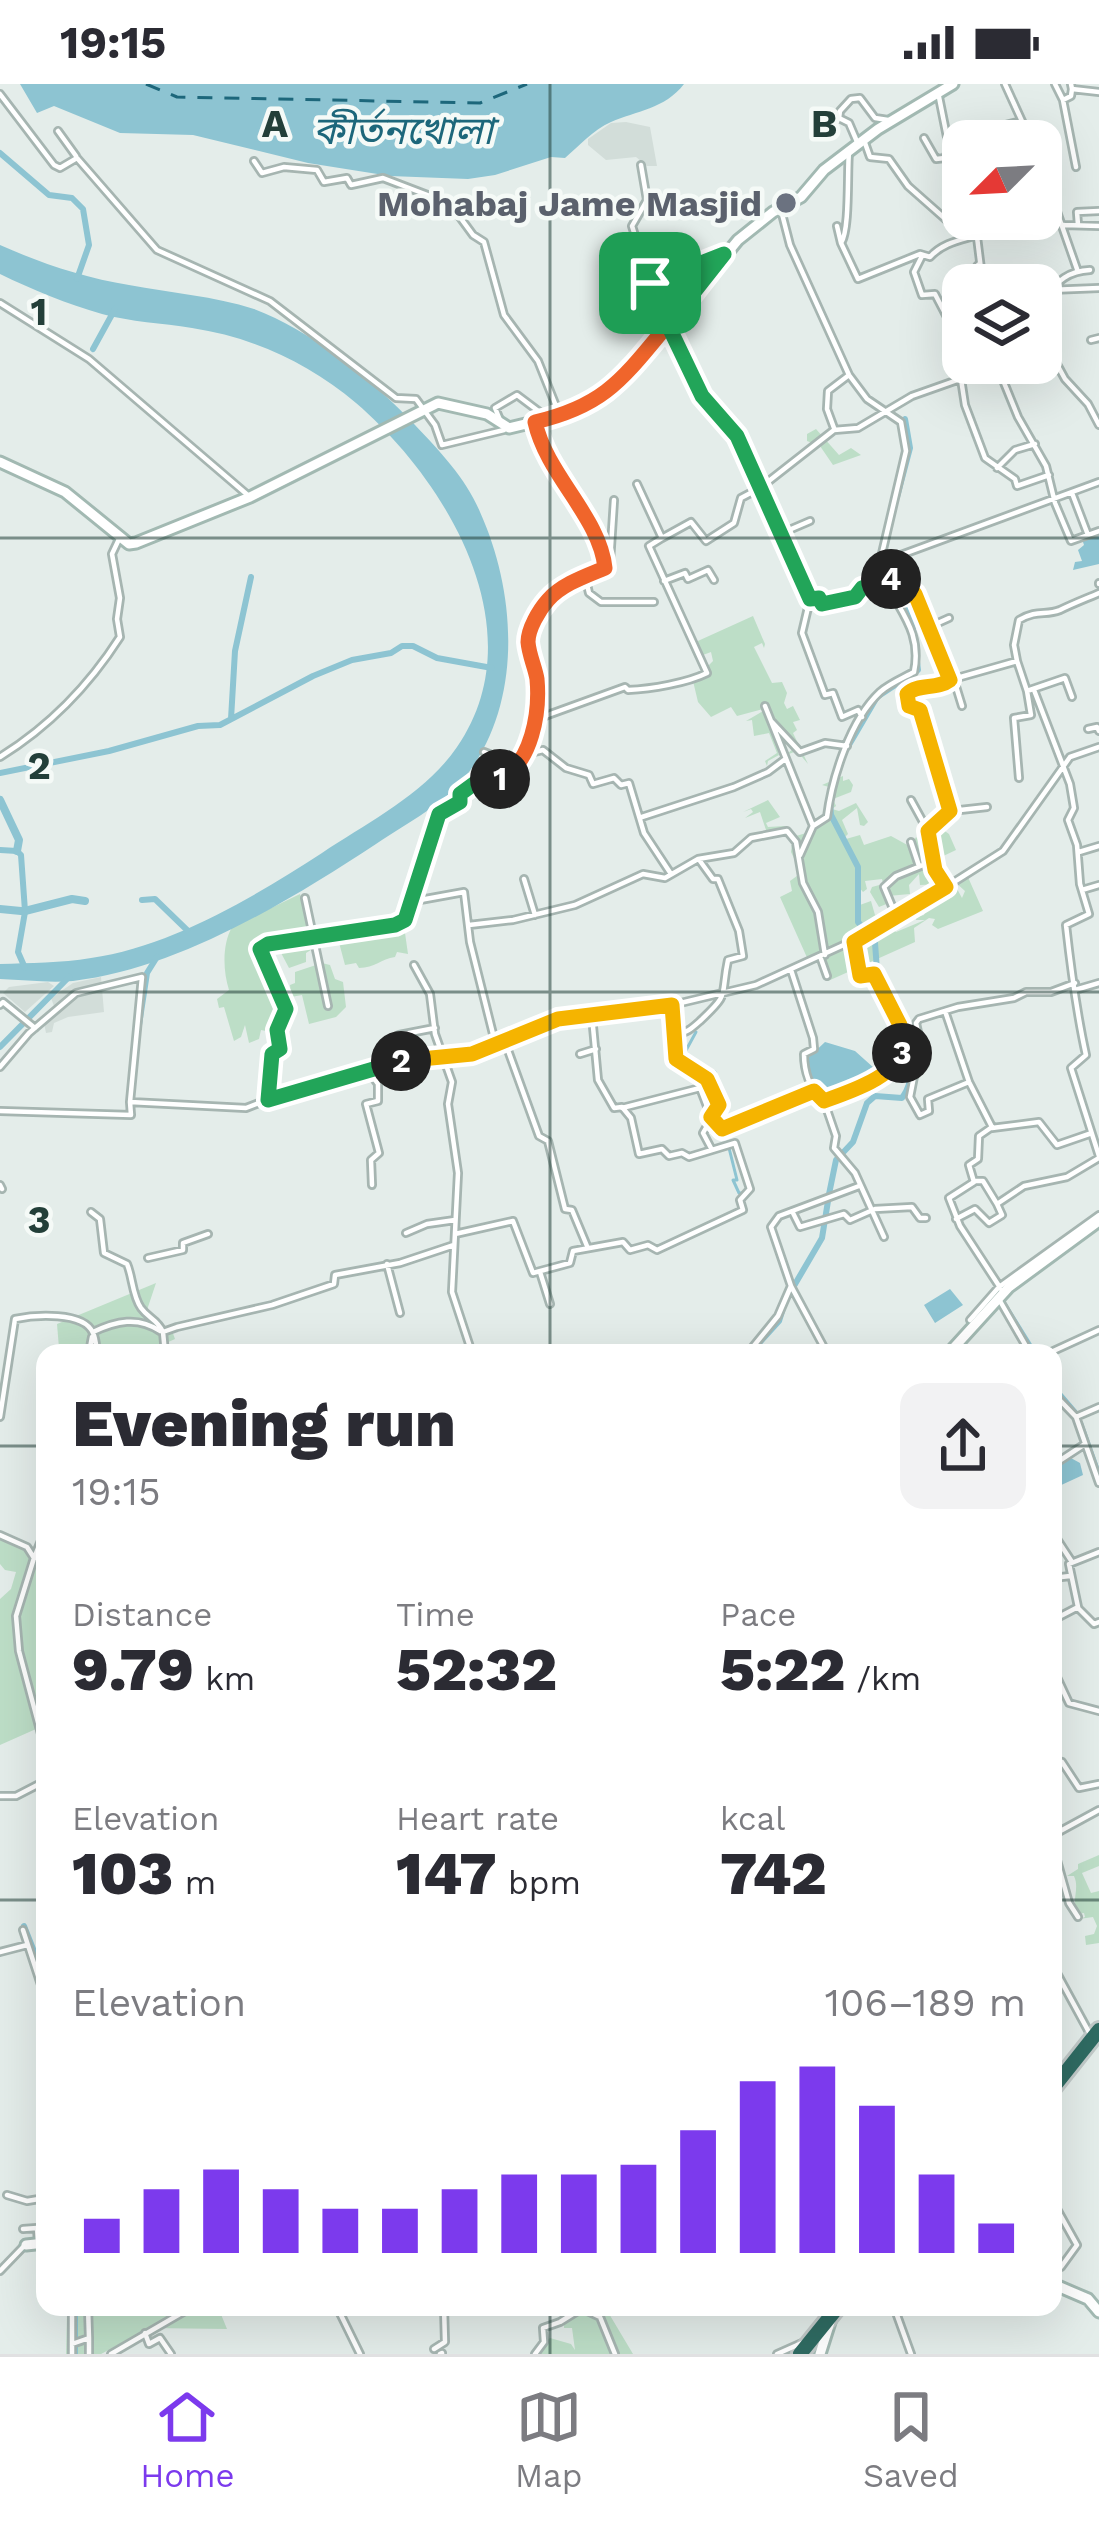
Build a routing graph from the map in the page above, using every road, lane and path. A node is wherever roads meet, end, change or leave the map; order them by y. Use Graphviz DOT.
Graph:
graph roads {
  1 [pos="953,84"];
  2 [pos="1005,84"];
  3 [pos="1055,84"];
  4 [pos="1071,87"];
  5 [pos="938,92"];
  6 [pos="1099,92"];
  7 [pos="0,94"];
  8 [pos="1063,100"];
  9 [pos="944,120"];
  10 [pos="1022,120"];
  11 [pos="889,122"];
  12 [pos="58,131"];
  13 [pos="924,139"];
  14 [pos="857,145"];
  15 [pos="77,158"];
  16 [pos="942,158"];
  17 [pos="254,160"];
  18 [pos="641,166"];
  19 [pos="1076,167"];
  20 [pos="780,208"];
  21 [pos="1099,211"];
  22 [pos="942,215"];
  23 [pos="1062,220"];
  24 [pos="1064,225"];
  25 [pos="1078,225"];
  26 [pos="837,226"];
  27 [pos="1099,226"];
  28 [pos="951,240"];
  29 [pos="981,240"];
  30 [pos="842,243"];
  31 [pos="724,254"];
  32 [pos="923,254"];
  33 [pos="981,260"];
  34 [pos="978,264"];
  35 [pos="981,264"];
  36 [pos="1077,269"];
  37 [pos="1090,270"];
  38 [pos="1062,279"];
  39 [pos="650,283"];
  40 [pos="1062,286"];
  41 [pos="1099,288"];
  42 [pos="0,303"];
  43 [pos="942,307"];
  44 [pos="668,325"];
  45 [pos="1062,374"];
  46 [pos="849,375"];
  47 [pos="944,384"];
  48 [pos="962,384"];
  49 [pos="1005,384"];
  50 [pos="420,411"];
  51 [pos="885,412"];
  52 [pos="560,416"];
  53 [pos="548,419"];
  54 [pos="484,420"];
  55 [pos="535,422"];
  56 [pos="504,424"];
  57 [pos="1099,425"];
  58 [pos="834,430"];
  59 [pos="487,434"];
  60 [pos="1035,444"];
  61 [pos="0,462"];
  62 [pos="997,468"];
  63 [pos="1049,475"];
  64 [pos="1099,482"];
  65 [pos="637,484"];
  66 [pos="760,488"];
  67 [pos="1072,493"];
  68 [pos="250,497"];
  69 [pos="1054,499"];
  70 [pos="614,500"];
  71 [pos="810,521"];
  72 [pos="1099,532"];
  73 [pos="782,533"];
  74 [pos="1088,536"];
  75 [pos="120,537"];
  76 [pos="662,538"];
  77 [pos="605,568"];
  78 [pos="585,576"];
  79 [pos="714,580"];
  80 [pos="889,580"];
  81 [pos="664,581"];
  82 [pos="1099,593"];
  83 [pos="810,599"];
  84 [pos="654,602"];
  85 [pos="949,618"];
  86 [pos="928,627"];
  87 [pos="1017,661"];
  88 [pos="952,680"];
  89 [pos="1030,690"];
  90 [pos="958,692"];
  91 [pos="949,695"];
  92 [pos="1072,697"];
  93 [pos="765,706"];
  94 [pos="962,706"];
  95 [pos="862,717"];
  96 [pos="534,720"];
  97 [pos="770,720"];
  98 [pos="1088,729"];
  99 [pos="1099,731"];
  100 [pos="847,746"];
  101 [pos="1099,747"];
  102 [pos="484,752"];
  103 [pos="522,755"];
  104 [pos="0,757"];
  105 [pos="784,760"];
  106 [pos="517,765"];
  107 [pos="1064,767"];
  108 [pos="1019,778"];
  109 [pos="911,800"];
  110 [pos="987,807"];
  111 [pos="950,811"];
  112 [pos="642,817"];
  113 [pos="813,826"];
  114 [pos="928,831"];
  115 [pos="911,842"];
  116 [pos="1099,846"];
  117 [pos="1079,852"];
  118 [pos="800,855"];
  119 [pos="698,859"];
  120 [pos="934,861"];
  121 [pos="919,866"];
  122 [pos="671,875"];
  123 [pos="524,879"];
  124 [pos="1099,885"];
  125 [pos="946,887"];
  126 [pos="1082,890"];
  127 [pos="305,898"];
  128 [pos="409,902"];
  129 [pos="535,915"];
  130 [pos="1099,916"];
  131 [pos="1087,917"];
  132 [pos="897,918"];
  133 [pos="469,925"];
  134 [pos="314,937"];
  135 [pos="854,942"];
  136 [pos="823,956"];
  137 [pos="414,964"];
  138 [pos="791,970"];
  139 [pos="826,976"];
  140 [pos="1099,983"];
  141 [pos="1075,986"];
  142 [pos="724,994"];
  143 [pos="0,1005"];
  144 [pos="672,1005"];
  145 [pos="328,1006"];
  146 [pos="945,1011"];
  147 [pos="592,1016"];
  148 [pos="29,1022"];
  149 [pos="435,1028"];
  150 [pos="399,1035"];
  151 [pos="675,1036"];
  152 [pos="505,1042"];
  153 [pos="496,1046"];
  154 [pos="596,1049"];
  155 [pos="580,1054"];
  156 [pos="445,1057"];
  157 [pos="0,1067"];
  158 [pos="368,1070"];
  159 [pos="969,1082"];
  160 [pos="814,1091"];
  161 [pos="268,1100"];
  162 [pos="824,1101"];
  163 [pos="130,1102"];
  164 [pos="622,1108"];
  165 [pos="0,1111"];
  166 [pos="711,1117"];
  167 [pos="992,1128"];
  168 [pos="1089,1135"];
  169 [pos="712,1150"];
  170 [pos="1099,1157"];
  171 [pos="974,1182"];
  172 [pos="372,1185"];
  173 [pos="859,1186"];
  174 [pos="997,1204"];
  175 [pos="792,1211"];
  176 [pos="871,1211"];
  177 [pos="91,1212"];
  178 [pos="926,1218"];
  179 [pos="956,1219"];
  180 [pos="455,1220"];
  181 [pos="1098,1222"];
  182 [pos="406,1233"];
  183 [pos="208,1234"];
  184 [pos="455,1234"];
  185 [pos="884,1237"];
  186 [pos="454,1245"];
  187 [pos="587,1246"];
  188 [pos="148,1258"];
  189 [pos="387,1264"];
  190 [pos="540,1272"];
  191 [pos="791,1286"];
  192 [pos="1000,1292"];
  193 [pos="550,1304"];
  194 [pos="400,1313"];
  195 [pos="970,1320"];
  196 [pos="1099,1330"];
  197 [pos="93,1332"];
  198 [pos="163,1332"];
  199 [pos="93,1344"];
  200 [pos="164,1344"];
  201 [pos="469,1344"];
  202 [pos="755,1344"];
  203 [pos="822,1344"];
  204 [pos="957,1344"];
  205 [pos="1026,1344"];
  206 [pos="1062,1347"];
  207 [pos="1062,1402"];
  208 [pos="1099,1406"];
  209 [pos="0,1417"];
  210 [pos="1076,1417"];
  211 [pos="1085,1444"];
  212 [pos="1062,1459"];
  213 [pos="1099,1483"];
  214 [pos="0,1535"];
  215 [pos="1062,1547"];
  216 [pos="1099,1552"];
  217 [pos="36,1553"];
  218 [pos="34,1558"];
  219 [pos="1072,1562"];
  220 [pos="1070,1576"];
  221 [pos="1062,1577"];
  222 [pos="1078,1608"];
  223 [pos="1062,1616"];
  224 [pos="1099,1622"];
  225 [pos="1062,1688"];
  226 [pos="36,1706"];
  227 [pos="1099,1712"];
  228 [pos="1062,1762"];
  229 [pos="1099,1784"];
  230 [pos="36,1786"];
  231 [pos="0,1796"];
  232 [pos="1099,1810"];
  233 [pos="1062,1830"];
  234 [pos="1062,1876"];
  235 [pos="1078,1917"];
  236 [pos="23,1930"];
  237 [pos="27,1945"];
  238 [pos="0,1952"];
  239 [pos="36,1971"];
  240 [pos="1062,1980"];
  241 [pos="1097,2033"];
  242 [pos="1062,2077"];
  243 [pos="7,2195"];
  244 [pos="36,2200"];
  245 [pos="1062,2218"];
  246 [pos="36,2228"];
  247 [pos="22,2229"];
  248 [pos="36,2244"];
  249 [pos="26,2245"];
  250 [pos="1062,2266"];
  251 [pos="0,2271"];
  252 [pos="1062,2288"];
  253 [pos="1099,2312"];
  254 [pos="72,2316"];
  255 [pos="88,2316"];
  256 [pos="176,2316"];
  257 [pos="341,2316"];
  258 [pos="444,2316"];
  259 [pos="568,2316"];
  260 [pos="598,2316"];
  261 [pos="897,2316"];
  262 [pos="145,2333"];
  263 [pos="817,2336"];
  264 [pos="88,2338"];
  265 [pos="75,2343"];
  266 [pos="438,2352"];
  267 [pos="72,2354"];
  268 [pos="89,2354"];
  269 [pos="111,2354"];
  270 [pos="171,2354"];
  271 [pos="359,2354"];
  272 [pos="535,2354"];
  273 [pos="615,2354"];
  274 [pos="777,2354"];
  275 [pos="911,2354"];
  1 -- 5 [label="main road"];
  2 -- 10 [label="street"];
  3 -- 8 [label="street"];
  4 -- 6 [label="street"];
  4 -- 8 [label="street"];
  5 -- 9 [label="street"];
  5 -- 11 [label="main road"];
  7 -- 15 [label="street"];
  8 -- 19 [label="street"];
  11 -- 14 [label="main road"];
  11 -- 14 [label="street"];
  12 -- 15 [label="street"];
  13 -- 16 [label="street"];
  14 -- 20 [label="main road"];
  14 -- 22 [label="street"];
  14 -- 30 [label="street"];
  15 -- 50 [label="street"];
  17 -- 52 [label="street"];
  18 -- 39 [label="street"];
  20 -- 31 [label="main road"];
  20 -- 46 [label="street"];
  21 -- 25 [label="street"];
  23 -- 24 [label="street"];
  24 -- 25 [label="street"];
  24 -- 36 [label="street"];
  25 -- 27 [label="street"];
  26 -- 30 [label="street"];
  28 -- 32 [label="street"];
  29 -- 33 [label="street"];
  30 -- 32 [label="street"];
  31 -- 39 [label="street"];
  31 -- 44 [label="main road"];
  32 -- 43 [label="street"];
  33 -- 34 [label="street"];
  33 -- 35 [label="street"];
  36 -- 37 [label="street"];
  36 -- 38 [label="street"];
  39 -- 44 [label="street"];
  40 -- 41 [label="street"];
  42 -- 68 [label="street"];
  44 -- 52 [label="main road"];
  44 -- 66 [label="street"];
  45 -- 57 [label="street"];
  46 -- 51 [label="street"];
  46 -- 58 [label="street"];
  47 -- 51 [label="street"];
  48 -- 62 [label="street"];
  49 -- 60 [label="street"];
  50 -- 54 [label="main road"];
  50 -- 59 [label="street"];
  50 -- 68 [label="main road"];
  51 -- 58 [label="street"];
  51 -- 80 [label="street"];
  52 -- 53 [label="main road"];
  53 -- 55 [label="main road"];
  53 -- 56 [label="street"];
  54 -- 56 [label="main road"];
  54 -- 59 [label="street"];
  55 -- 56 [label="main road"];
  55 -- 77 [label="street"];
  56 -- 59 [label="street"];
  58 -- 66 [label="street"];
  60 -- 62 [label="street"];
  60 -- 63 [label="street"];
  61 -- 75 [label="main road"];
  62 -- 63 [label="street"];
  63 -- 69 [label="street"];
  64 -- 67 [label="street"];
  65 -- 76 [label="street"];
  66 -- 73 [label="street"];
  66 -- 76 [label="street"];
  67 -- 69 [label="street"];
  67 -- 74 [label="street"];
  68 -- 75 [label="main road"];
  69 -- 74 [label="street"];
  69 -- 80 [label="street"];
  70 -- 77 [label="street"];
  71 -- 73 [label="street"];
  72 -- 74 [label="street"];
  73 -- 83 [label="street"];
  75 -- 104 [label="street"];
  76 -- 81 [label="street"];
  77 -- 78 [label="street"];
  78 -- 84 [label="street"];
  78 -- 96 [label="street"];
  79 -- 81 [label="street"];
  80 -- 83 [label="street"];
  80 -- 86 [label="street"];
  80 -- 95 [label="street"];
  81 -- 96 [label="street"];
  82 -- 87 [label="street"];
  83 -- 95 [label="street"];
  85 -- 86 [label="street"];
  86 -- 88 [label="street"];
  87 -- 88 [label="street"];
  87 -- 89 [label="street"];
  88 -- 90 [label="street"];
  88 -- 111 [label="street"];
  89 -- 92 [label="street"];
  89 -- 107 [label="street"];
  89 -- 108 [label="street"];
  90 -- 91 [label="street"];
  90 -- 94 [label="street"];
  93 -- 97 [label="street"];
  95 -- 100 [label="street"];
  96 -- 103 [label="street"];
  97 -- 100 [label="street"];
  97 -- 105 [label="street"];
  98 -- 99 [label="street"];
  100 -- 113 [label="street"];
  101 -- 107 [label="street"];
  102 -- 106 [label="street"];
  103 -- 106 [label="street"];
  103 -- 112 [label="street"];
  105 -- 112 [label="street"];
  105 -- 113 [label="street"];
  106 -- 128 [label="street"];
  107 -- 117 [label="street"];
  107 -- 125 [label="street"];
  109 -- 114 [label="street"];
  110 -- 111 [label="street"];
  111 -- 114 [label="street"];
  112 -- 122 [label="street"];
  113 -- 118 [label="street"];
  114 -- 120 [label="street"];
  115 -- 121 [label="street"];
  116 -- 117 [label="street"];
  117 -- 126 [label="street"];
  118 -- 119 [label="street"];
  118 -- 136 [label="street"];
  119 -- 122 [label="street"];
  119 -- 142 [label="street"];
  120 -- 121 [label="street"];
  120 -- 125 [label="street"];
  121 -- 132 [label="street"];
  122 -- 129 [label="street"];
  123 -- 129 [label="street"];
  124 -- 126 [label="street"];
  125 -- 132 [label="street"];
  126 -- 131 [label="street"];
  127 -- 134 [label="street"];
  128 -- 133 [label="street"];
  128 -- 134 [label="street"];
  129 -- 133 [label="street"];
  130 -- 131 [label="street"];
  131 -- 141 [label="street"];
  132 -- 135 [label="street"];
  133 -- 153 [label="street"];
  134 -- 145 [label="street"];
  134 -- 161 [label="street"];
  135 -- 136 [label="street"];
  135 -- 162 [label="street"];
  136 -- 138 [label="street"];
  136 -- 139 [label="street"];
  137 -- 149 [label="street"];
  138 -- 142 [label="street"];
  138 -- 160 [label="street"];
  140 -- 141 [label="street"];
  141 -- 146 [label="street"];
  141 -- 168 [label="street"];
  142 -- 144 [label="street"];
  142 -- 151 [label="street"];
  143 -- 148 [label="street"];
  144 -- 147 [label="street"];
  144 -- 151 [label="street"];
  146 -- 159 [label="street"];
  146 -- 159 [label="street"];
  147 -- 152 [label="street"];
  147 -- 154 [label="street"];
  148 -- 157 [label="street"];
  148 -- 163 [label="street"];
  149 -- 150 [label="street"];
  149 -- 156 [label="street"];
  151 -- 166 [label="street"];
  152 -- 153 [label="street"];
  152 -- 187 [label="street"];
  153 -- 156 [label="street"];
  154 -- 155 [label="street"];
  154 -- 164 [label="street"];
  156 -- 158 [label="street"];
  156 -- 180 [label="street"];
  158 -- 161 [label="street"];
  158 -- 172 [label="street"];
  159 -- 167 [label="street"];
  160 -- 162 [label="street"];
  160 -- 166 [label="street"];
  161 -- 163 [label="street"];
  162 -- 173 [label="street"];
  163 -- 165 [label="street"];
  164 -- 166 [label="street"];
  164 -- 169 [label="street"];
  166 -- 169 [label="street"];
  167 -- 168 [label="street"];
  167 -- 171 [label="street"];
  168 -- 170 [label="street"];
  169 -- 187 [label="street"];
  170 -- 174 [label="street"];
  171 -- 174 [label="street"];
  171 -- 179 [label="street"];
  173 -- 175 [label="street"];
  173 -- 176 [label="street"];
  174 -- 179 [label="street"];
  175 -- 176 [label="street"];
  175 -- 191 [label="street"];
  176 -- 178 [label="street"];
  176 -- 185 [label="street"];
  177 -- 198 [label="street"];
  179 -- 192 [label="street"];
  180 -- 182 [label="street"];
  180 -- 184 [label="street"];
  181 -- 192 [label="main road"];
  183 -- 188 [label="street"];
  184 -- 186 [label="street"];
  184 -- 190 [label="street"];
  186 -- 189 [label="street"];
  186 -- 201 [label="street"];
  187 -- 190 [label="street"];
  189 -- 194 [label="street"];
  189 -- 198 [label="street"];
  190 -- 193 [label="street"];
  191 -- 202 [label="street"];
  191 -- 203 [label="street"];
  192 -- 195 [label="street"];
  192 -- 204 [label="main road"];
  192 -- 205 [label="street"];
  196 -- 206 [label="street"];
  197 -- 198 [label="street"];
  197 -- 199 [label="street"];
  197 -- 209 [label="street"];
  198 -- 200 [label="street"];
  207 -- 210 [label="street"];
  208 -- 210 [label="street"];
  210 -- 211 [label="street"];
  211 -- 212 [label="street"];
  211 -- 213 [label="street"];
  214 -- 218 [label="street"];
  215 -- 219 [label="street"];
  216 -- 219 [label="street"];
  217 -- 218 [label="street"];
  218 -- 226 [label="street"];
  219 -- 220 [label="street"];
  220 -- 221 [label="street"];
  220 -- 222 [label="street"];
  222 -- 223 [label="street"];
  222 -- 224 [label="street"];
  225 -- 227 [label="street"];
  228 -- 229 [label="street"];
  230 -- 231 [label="street"];
  232 -- 233 [label="street"];
  234 -- 235 [label="street"];
  236 -- 237 [label="street"];
  237 -- 238 [label="street"];
  237 -- 239 [label="street"];
  240 -- 241 [label="street"];
  241 -- 242 [label="highway"];
  243 -- 244 [label="street"];
  245 -- 250 [label="street"];
  246 -- 247 [label="street"];
  248 -- 249 [label="main road"];
  249 -- 251 [label="street"];
  252 -- 253 [label="main road"];
  254 -- 265 [label="street"];
  255 -- 264 [label="street"];
  256 -- 262 [label="street"];
  257 -- 271 [label="street"];
  258 -- 266 [label="street"];
  259 -- 272 [label="street"];
  260 -- 273 [label="street"];
  261 -- 275 [label="street"];
  262 -- 269 [label="street"];
  262 -- 270 [label="street"];
  263 -- 274 [label="street"];
  264 -- 265 [label="street"];
  264 -- 268 [label="street"];
  265 -- 267 [label="street"];
}
